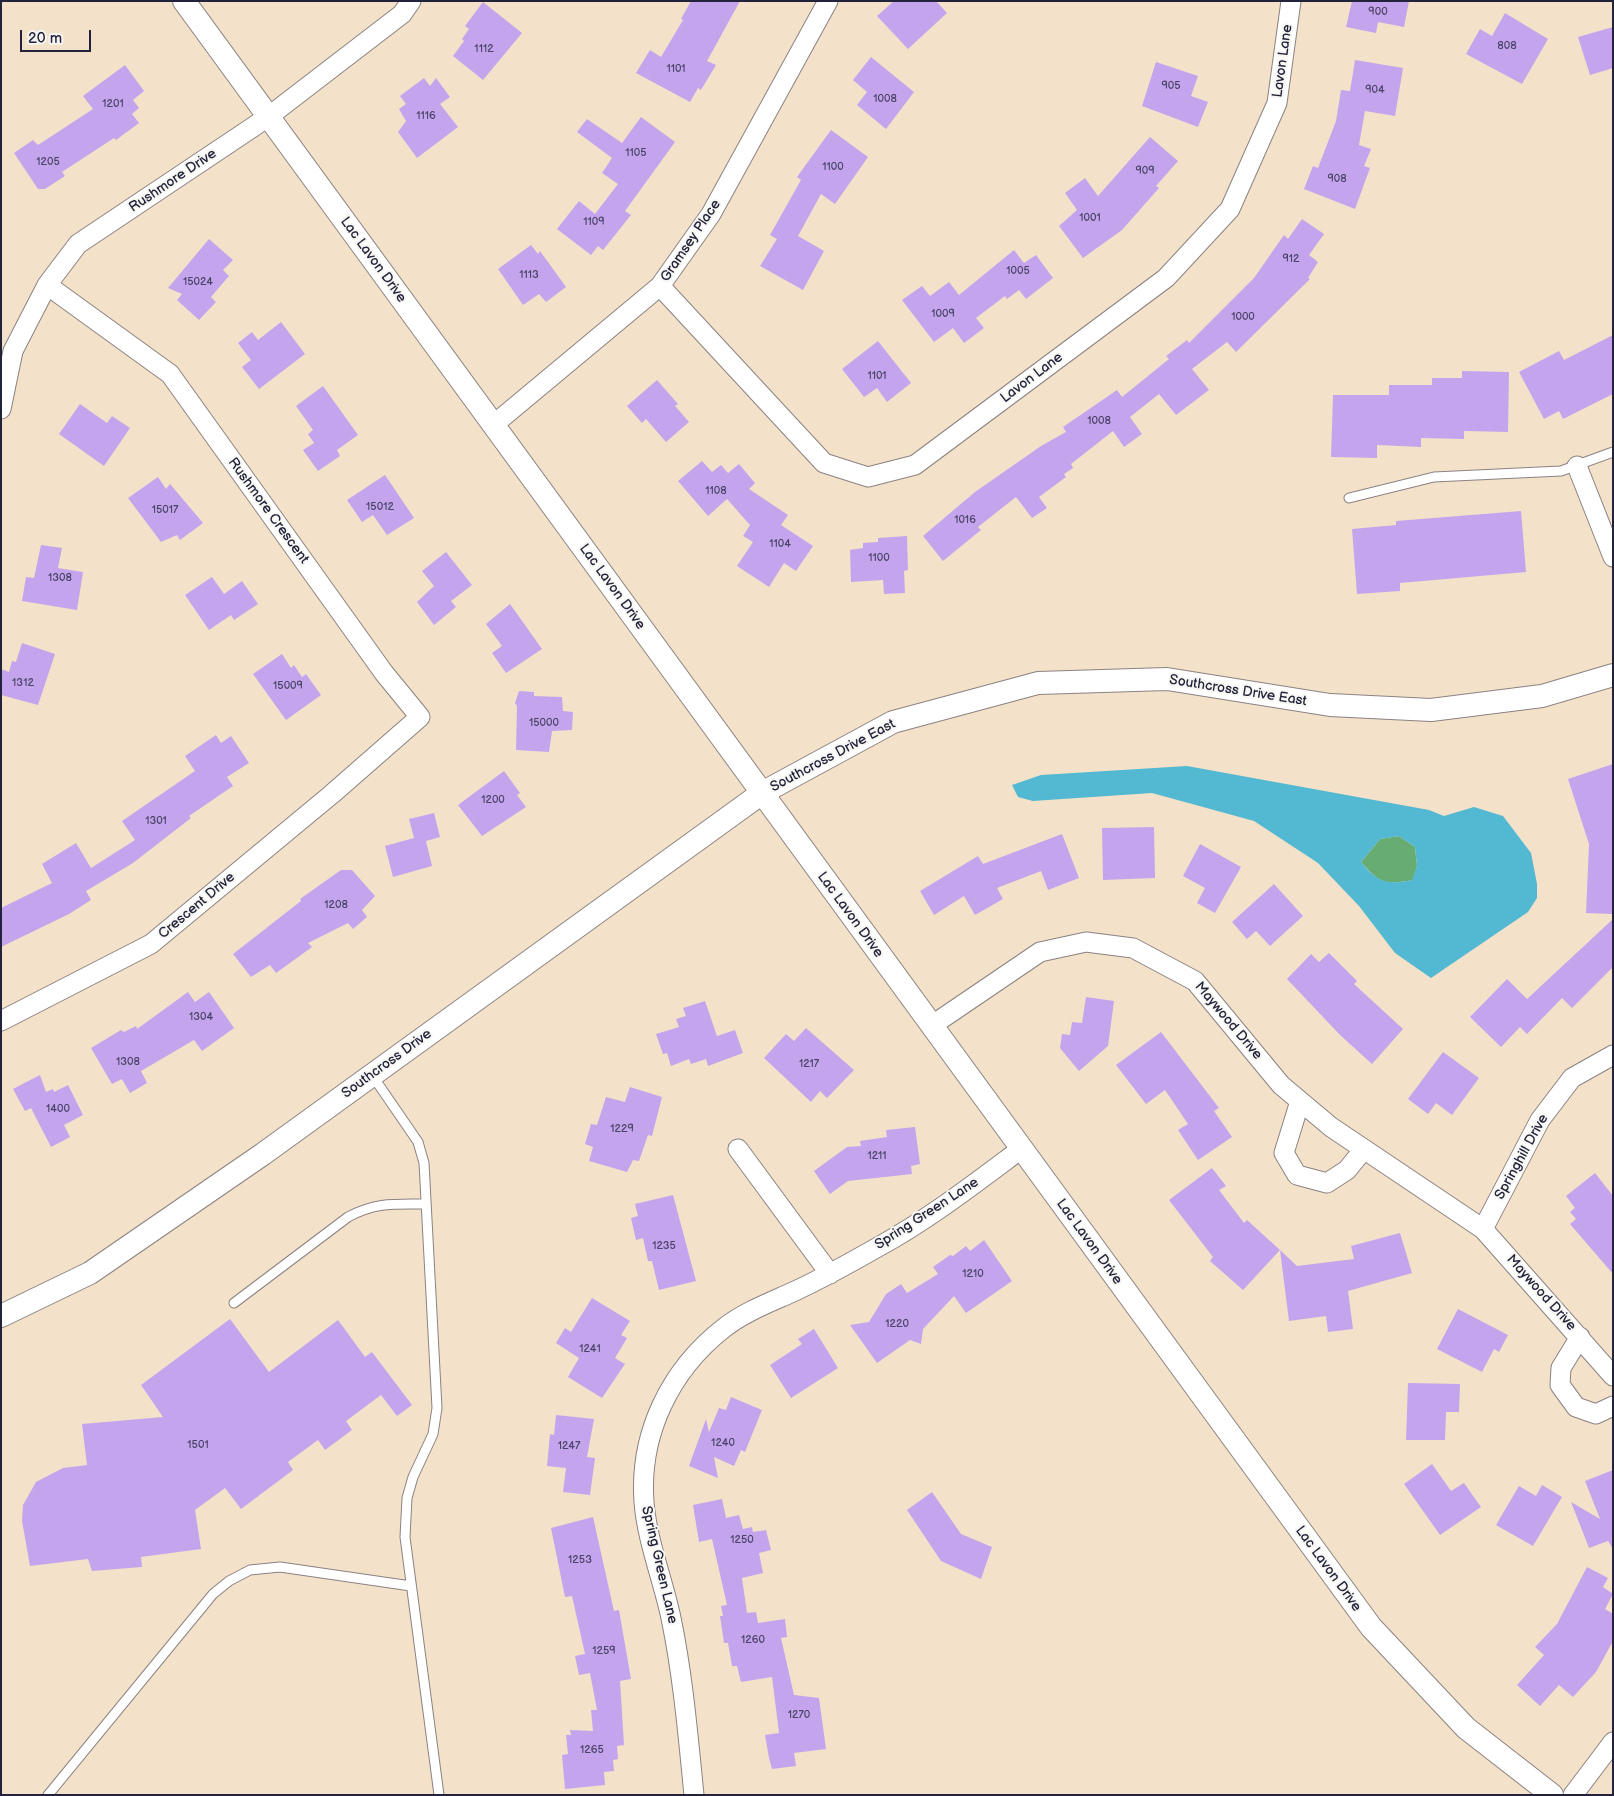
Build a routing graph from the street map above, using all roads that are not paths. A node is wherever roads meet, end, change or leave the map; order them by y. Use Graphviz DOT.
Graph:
graph roads {
  1 [pos="184,1"];
  2 [pos="411,1"];
  3 [pos="828,1"];
  4 [pos="1291,1"];
  5 [pos="268,117"];
  6 [pos="47,285"];
  7 [pos="660,286"];
  8 [pos="1,409"];
  9 [pos="498,432"];
  10 [pos="1613,452"];
  11 [pos="1577,466"];
  12 [pos="1349,498"];
  13 [pos="1613,557"];
  14 [pos="1613,675"];
  15 [pos="371,758"];
  16 [pos="762,793"];
  17 [pos="1,1021"];
  18 [pos="931,1026"];
  19 [pos="1613,1055"];
  20 [pos="372,1075"];
  21 [pos="1300,1100"];
  22 [pos="1021,1148"];
  23 [pos="738,1149"];
  24 [pos="1364,1149"];
  25 [pos="426,1204"];
  26 [pos="1483,1229"];
  27 [pos="830,1274"];
  28 [pos="234,1302"];
  29 [pos="1,1316"];
  30 [pos="1580,1338"];
  31 [pos="1613,1376"];
  32 [pos="1613,1406"];
  33 [pos="411,1586"];
  34 [pos="1613,1742"];
  35 [pos="48,1795"];
  36 [pos="438,1795"];
  37 [pos="694,1795"];
  38 [pos="1552,1795"];
  39 [pos="1573,1795"];
  1 -- 5 [label="street, Lac Lavon Drive"];
  2 -- 5 [label="street, Rushmore Drive"];
  3 -- 7 [label="street, Gramsey Place"];
  4 -- 7 [label="street, Lavon Lane"];
  5 -- 6 [label="street, Rushmore Drive"];
  5 -- 9 [label="street, Lac Lavon Drive"];
  6 -- 8 [label="street, Rushmore Drive"];
  6 -- 15 [label="street, Rushmore Crescent"];
  7 -- 9 [label="street, Gramsey Place"];
  9 -- 16 [label="street, Lac Lavon Drive"];
  10 -- 11 [label="lane"];
  11 -- 12 [label="lane"];
  11 -- 13 [label="street"];
  14 -- 16 [label="street, Southcross Drive East"];
  15 -- 17 [label="street, Crescent Drive"];
  16 -- 18 [label="street, Lac Lavon Drive"];
  16 -- 20 [label="street, Southcross Drive"];
  18 -- 21 [label="street, Maywood Drive"];
  18 -- 22 [label="street, Lac Lavon Drive"];
  19 -- 26 [label="street, Springhill Drive"];
  20 -- 25 [label="lane"];
  20 -- 29 [label="street, Southcross Drive"];
  21 -- 24 [label="street, Maywood Drive"];
  21 -- 24 [label="street"];
  22 -- 27 [label="street, Spring Green Lane"];
  22 -- 38 [label="street, Lac Lavon Drive"];
  23 -- 27 [label="street"];
  24 -- 26 [label="street, Maywood Drive"];
  25 -- 28 [label="lane"];
  25 -- 33 [label="lane"];
  26 -- 30 [label="street, Maywood Drive"];
  27 -- 37 [label="street, Spring Green Lane"];
  30 -- 31 [label="street, Maywood Drive"];
  30 -- 32 [label="street"];
  33 -- 35 [label="lane"];
  33 -- 36 [label="lane"];
  34 -- 39 [label="street"];
}
